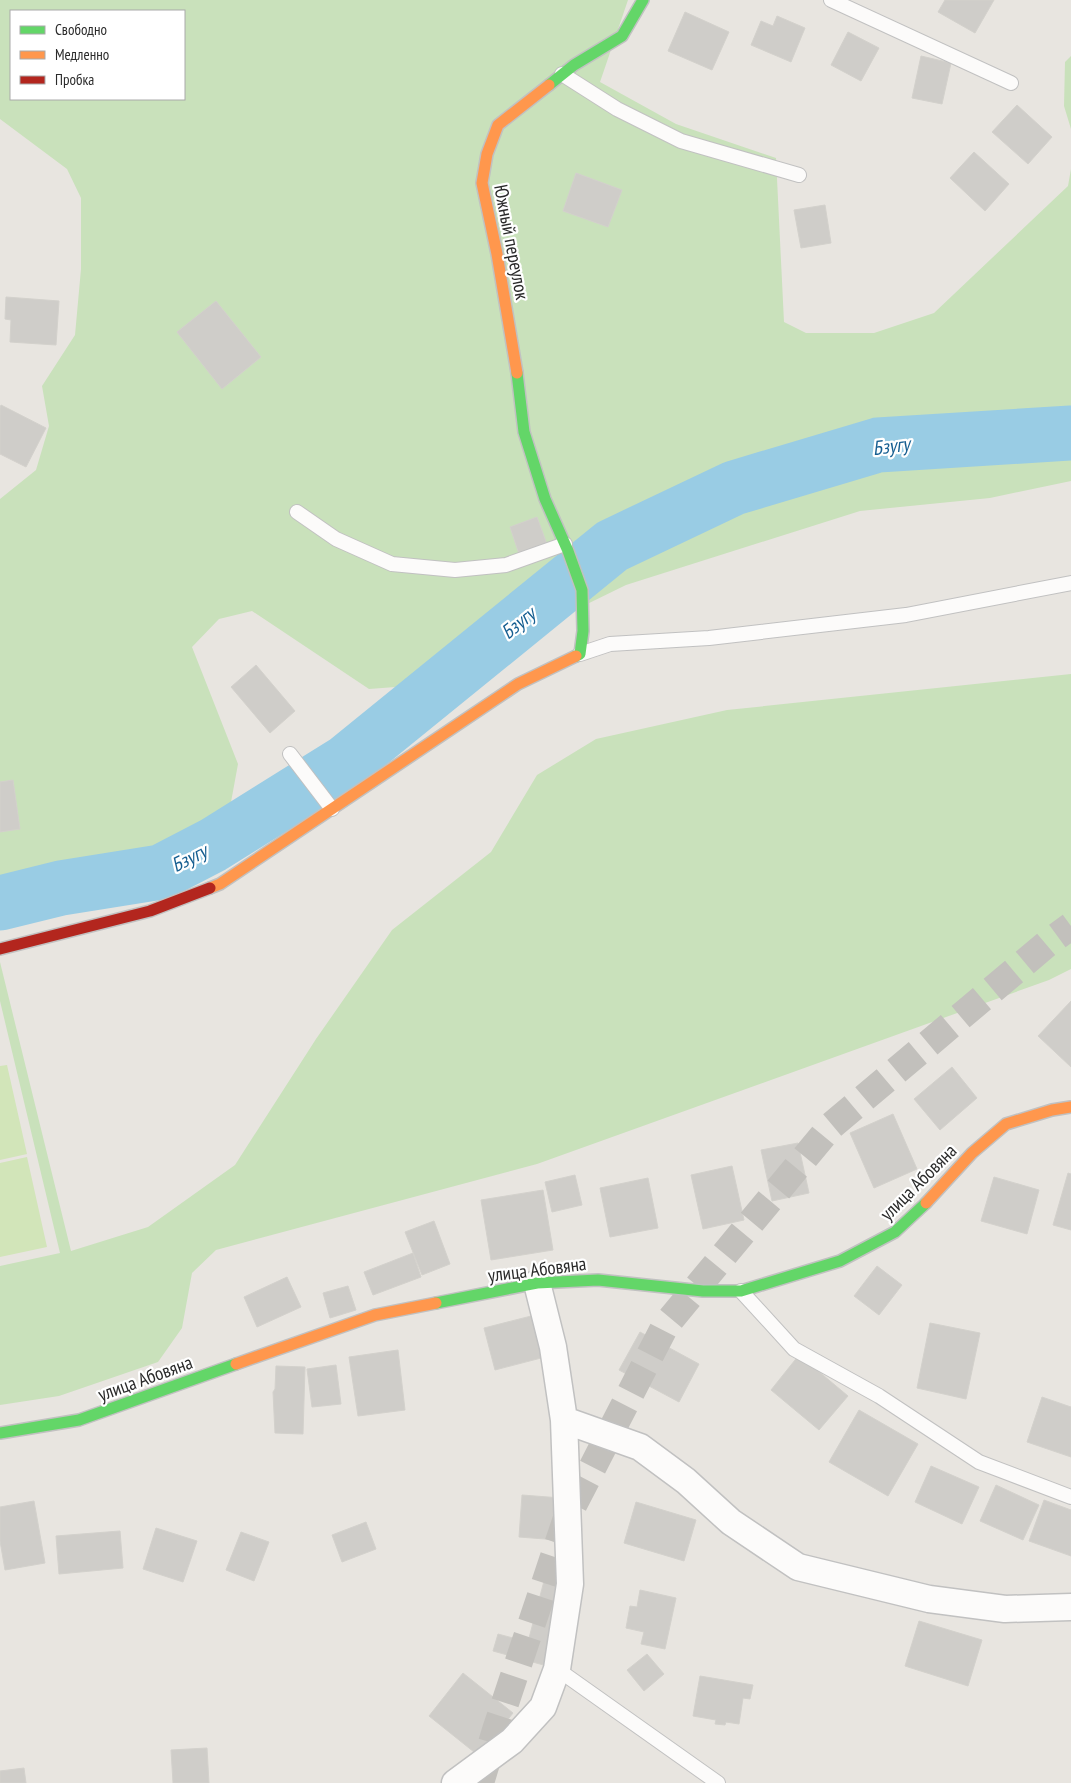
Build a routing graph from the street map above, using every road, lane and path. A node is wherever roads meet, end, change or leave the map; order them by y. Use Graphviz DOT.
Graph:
graph roads {
  1 [pos="643,0"];
  2 [pos="830,0"];
  3 [pos="562,74"];
  4 [pos="1011,83"];
  5 [pos="799,175"];
  6 [pos="297,512"];
  7 [pos="567,548"];
  8 [pos="1071,584"];
  9 [pos="580,654"];
  10 [pos="290,754"];
  11 [pos="332,809"];
  12 [pos="0,949"];
  13 [pos="1071,1107"];
  14 [pos="537,1283"];
  15 [pos="740,1291"];
  16 [pos="564,1420"];
  17 [pos="0,1433"];
  18 [pos="1071,1497"];
  19 [pos="1071,1607"];
  20 [pos="557,1670"];
  21 [pos="455,1783"];
  22 [pos="718,1783"];
  1 -- 3 [label="street, Южный переулок"];
  2 -- 4 [label="lane"];
  3 -- 5 [label="lane"];
  3 -- 7 [label="street, Южный переулок"];
  6 -- 7 [label="lane"];
  7 -- 9 [label="street, Южный переулок"];
  8 -- 9 [label="lane"];
  9 -- 11 [label="street"];
  10 -- 11 [label="lane"];
  11 -- 12 [label="street"];
  13 -- 15 [label="street, улица Абовяна"];
  14 -- 15 [label="street, улица Абовяна"];
  14 -- 16 [label="street"];
  14 -- 17 [label="street, улица Абовяна"];
  15 -- 18 [label="lane"];
  16 -- 19 [label="street"];
  16 -- 20 [label="street"];
  20 -- 21 [label="street"];
  20 -- 22 [label="lane"];
}
